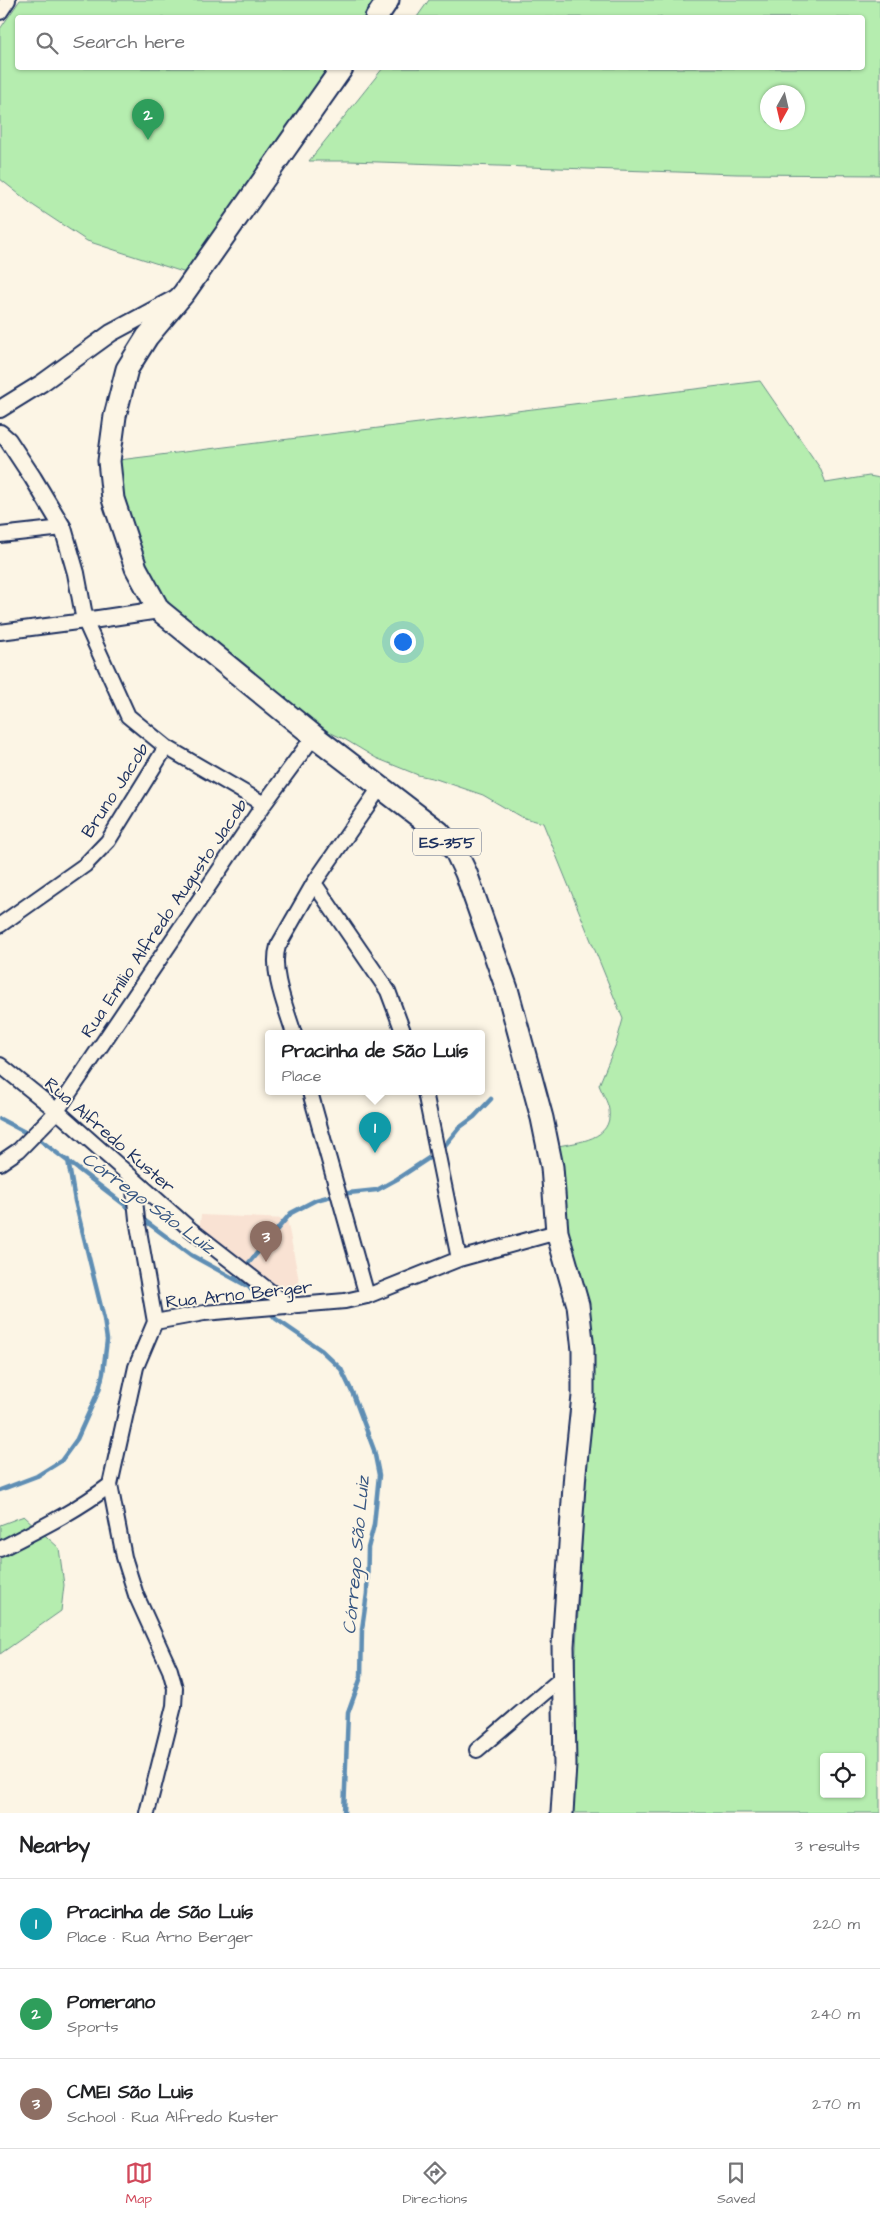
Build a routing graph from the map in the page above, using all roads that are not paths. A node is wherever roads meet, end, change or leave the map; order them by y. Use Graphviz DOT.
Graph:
graph roads {
  1 [pos="8,0"];
  2 [pos="388,0"];
  3 [pos="0,12"];
  4 [pos="378,15"];
  5 [pos="341,70"];
  6 [pos="184,293"];
  7 [pos="0,409"];
  8 [pos="0,433"];
  9 [pos="63,528"];
  10 [pos="0,535"];
  11 [pos="159,610"];
  12 [pos="84,621"];
  13 [pos="0,632"];
  14 [pos="314,736"];
  15 [pos="166,747"];
  16 [pos="381,786"];
  17 [pos="264,804"];
  18 [pos="314,883"];
  19 [pos="0,925"];
  20 [pos="293,1030"];
  21 [pos="403,1030"];
  22 [pos="0,1065"];
  23 [pos="311,1095"];
  24 [pos="426,1095"];
  25 [pos="57,1111"];
  26 [pos="0,1163"];
  27 [pos="133,1181"];
  28 [pos="557,1232"];
  29 [pos="458,1260"];
  30 [pos="367,1296"];
  31 [pos="290,1307"];
  32 [pos="156,1322"];
  33 [pos="110,1484"];
  34 [pos="0,1548"];
  35 [pos="563,1677"];
  36 [pos="477,1750"];
  37 [pos="147,1813"];
  38 [pos="562,1813"];
  1 -- 3 [label="street"];
  2 -- 4 [label="main road"];
  5 -- 6 [label="main road, ES-355"];
  6 -- 7 [label="street"];
  6 -- 11 [label="main road, ES-355"];
  8 -- 9 [label="street"];
  9 -- 10 [label="street"];
  9 -- 12 [label="street"];
  11 -- 12 [label="street"];
  11 -- 14 [label="main road, ES-355"];
  12 -- 13 [label="street"];
  12 -- 15 [label="street"];
  14 -- 16 [label="main road, ES-355"];
  14 -- 17 [label="street, Rua Emilio Alfredo Augusto Jacob"];
  15 -- 17 [label="street"];
  15 -- 19 [label="street, Bruno Jacob"];
  16 -- 18 [label="street"];
  16 -- 28 [label="main road, ES-355"];
  17 -- 25 [label="street, Rua Emilio Alfredo Augusto Jacob"];
  18 -- 20 [label="street"];
  18 -- 21 [label="street"];
  22 -- 25 [label="street, Rua Alfredo Kuster"];
  23 -- 30 [label="street"];
  24 -- 29 [label="street"];
  25 -- 26 [label="street, Rua Emilio Alfredo Augusto Jacob"];
  25 -- 27 [label="street, Rua Alfredo Kuster"];
  27 -- 31 [label="street, Rua Alfredo Kuster"];
  27 -- 32 [label="street"];
  28 -- 29 [label="street, Rua Arno Berger"];
  28 -- 35 [label="main road, ES-355"];
  29 -- 30 [label="street, Rua Arno Berger"];
  30 -- 31 [label="street, Rua Arno Berger"];
  31 -- 32 [label="street, Rua Arno Berger"];
  32 -- 33 [label="street, Rua Arno Berger"];
  33 -- 34 [label="street"];
  33 -- 37 [label="street, Rua Arno Berger"];
  35 -- 36 [label="street"];
  35 -- 38 [label="main road, ES-355"];
}
